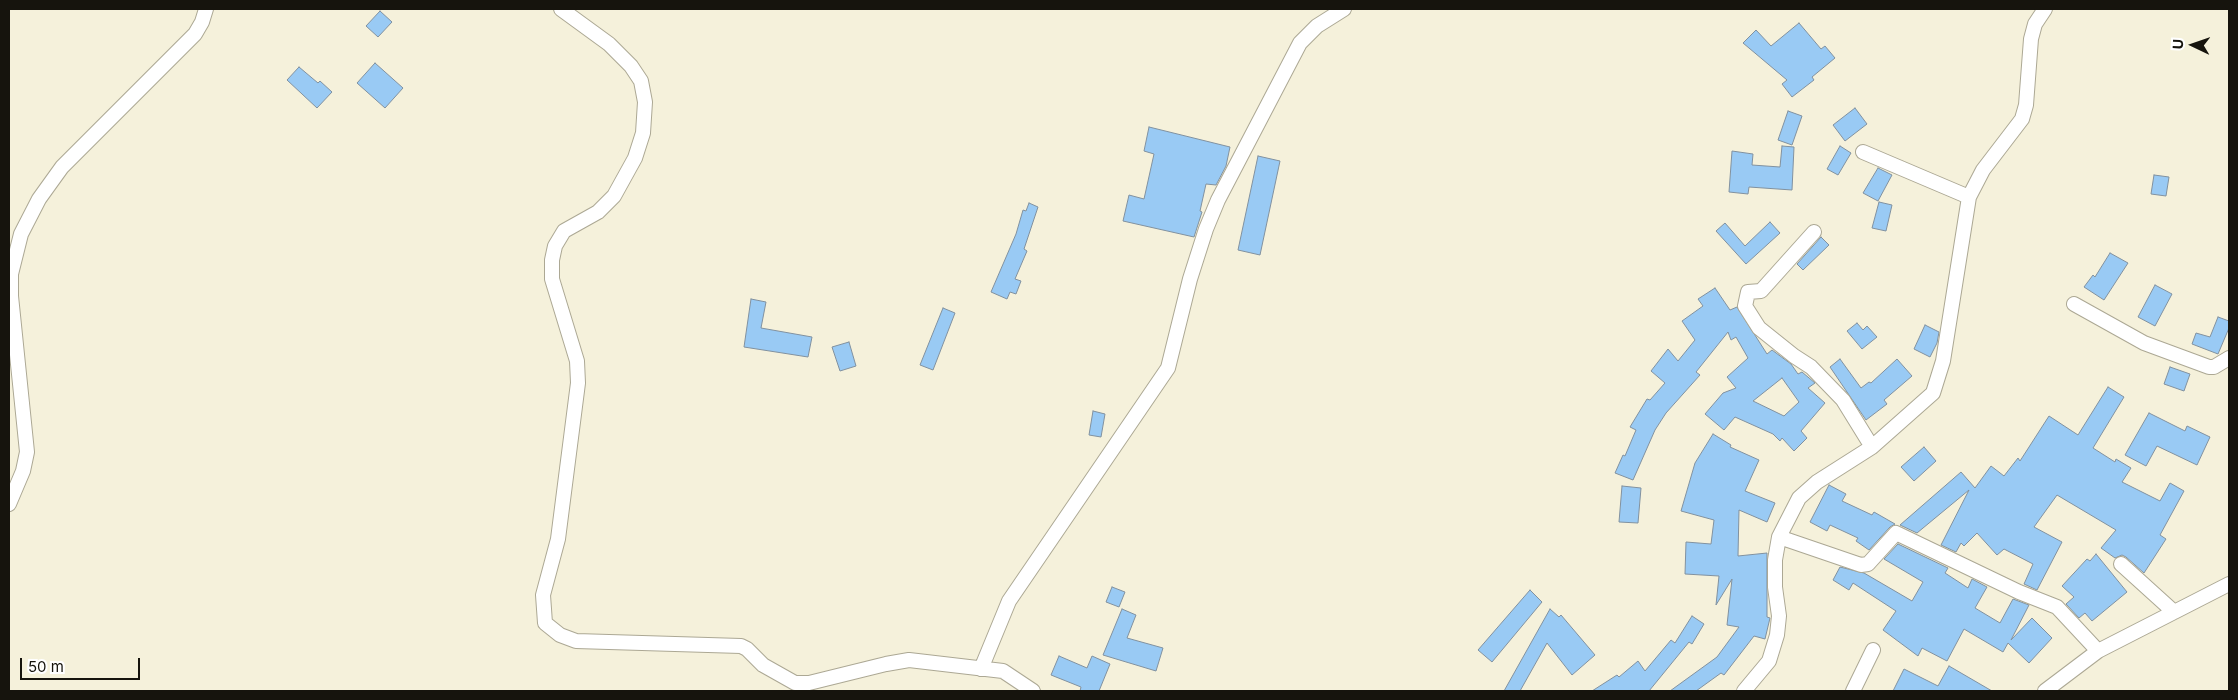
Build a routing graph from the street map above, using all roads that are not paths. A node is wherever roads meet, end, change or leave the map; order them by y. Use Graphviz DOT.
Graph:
graph roads {
  1 [pos="206,9"];
  2 [pos="561,9"];
  3 [pos="1344,9"];
  4 [pos="2045,9"];
  5 [pos="1863,152"];
  6 [pos="1969,197"];
  7 [pos="1814,232"];
  8 [pos="2074,304"];
  9 [pos="2229,358"];
  10 [pos="1872,447"];
  11 [pos="9,504"];
  12 [pos="1779,536"];
  13 [pos="2121,564"];
  14 [pos="2229,584"];
  15 [pos="2174,612"];
  16 [pos="1873,650"];
  17 [pos="2098,651"];
  18 [pos="981,669"];
  19 [pos="1003,671"];
  20 [pos="1018,691"];
  21 [pos="1033,691"];
  22 [pos="1744,691"];
  23 [pos="1854,691"];
  24 [pos="2045,691"];
  1 -- 11 [label="street"];
  2 -- 18 [label="street"];
  3 -- 18 [label="street"];
  4 -- 6 [label="street"];
  5 -- 6 [label="street"];
  6 -- 10 [label="street"];
  7 -- 10 [label="street"];
  8 -- 9 [label="street"];
  10 -- 12 [label="street"];
  12 -- 17 [label="street"];
  12 -- 22 [label="street"];
  13 -- 15 [label="street"];
  14 -- 15 [label="street"];
  15 -- 17 [label="street"];
  16 -- 23 [label="street"];
  17 -- 24 [label="street"];
  18 -- 19 [label="street"];
  19 -- 20 [label="street"];
  19 -- 21 [label="street"];
}
